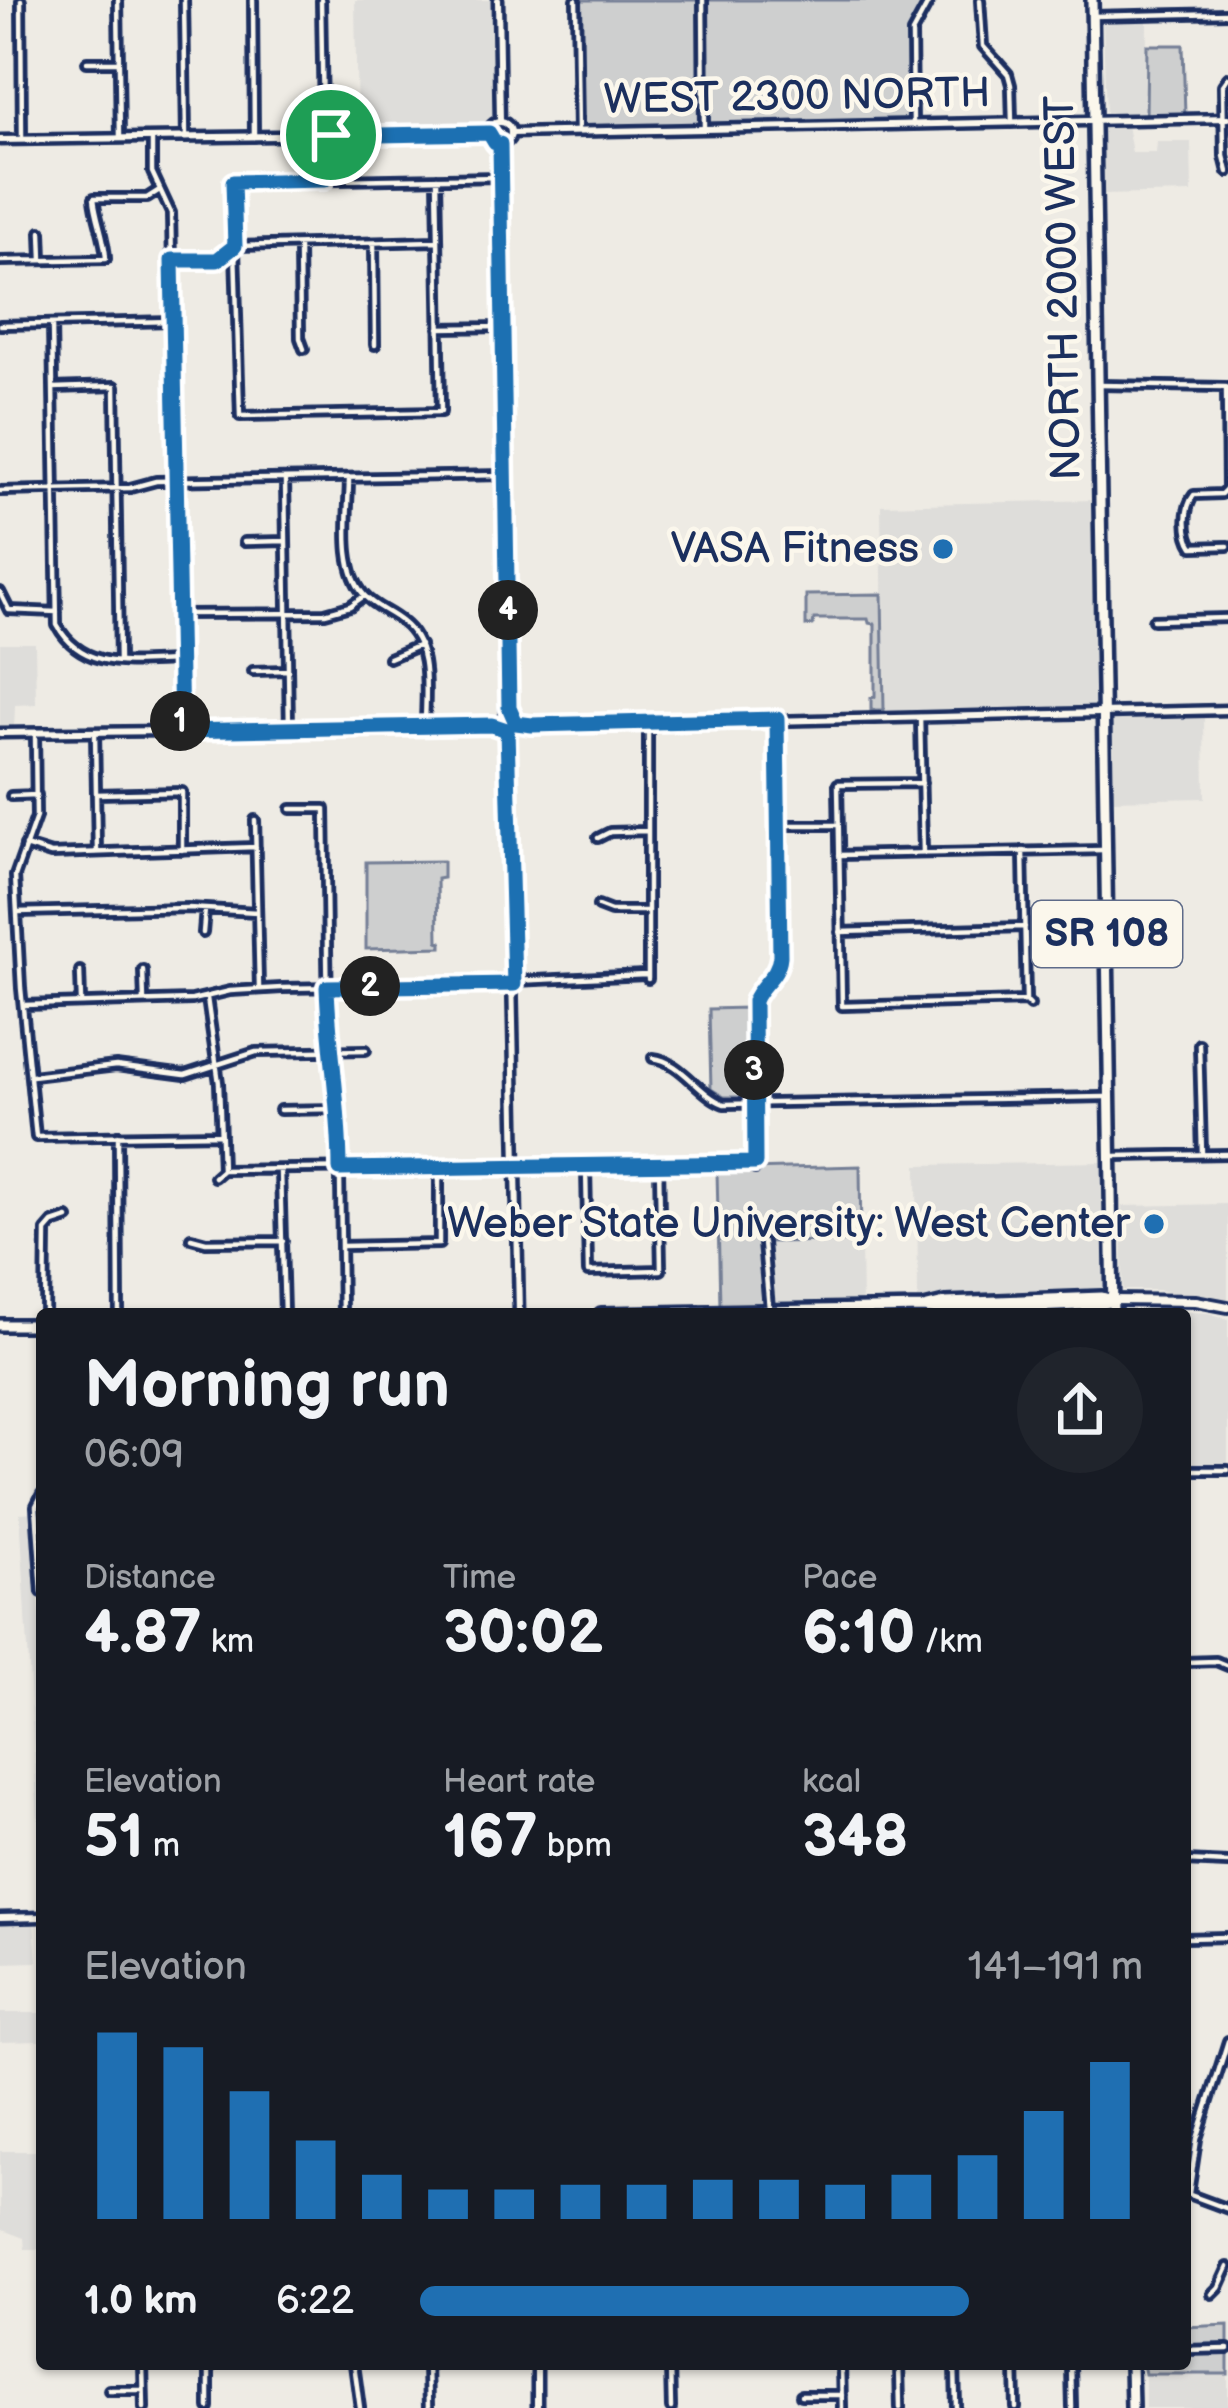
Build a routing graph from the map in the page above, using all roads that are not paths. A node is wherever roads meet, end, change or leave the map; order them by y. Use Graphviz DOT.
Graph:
graph roads {
  1 [pos="21,0"];
  2 [pos="118,0"];
  3 [pos="184,0"];
  4 [pos="253,0"];
  5 [pos="321,0"];
  6 [pos="498,0"];
  7 [pos="576,0"];
  8 [pos="703,0"];
  9 [pos="931,0"];
  10 [pos="980,0"];
  11 [pos="1091,0"];
  12 [pos="1173,0"];
  13 [pos="1228,13"];
  14 [pos="1174,14"];
  15 [pos="1092,16"];
  16 [pos="88,62"];
  17 [pos="118,62"];
  18 [pos="1226,79"];
  19 [pos="1226,118"];
  20 [pos="500,122"];
  21 [pos="1094,122"];
  22 [pos="1012,123"];
  23 [pos="913,125"];
  24 [pos="704,129"];
  25 [pos="578,131"];
  26 [pos="489,133"];
  27 [pos="511,133"];
  28 [pos="254,136"];
  29 [pos="323,136"];
  30 [pos="186,137"];
  31 [pos="152,138"];
  32 [pos="119,139"];
  33 [pos="0,140"];
  34 [pos="22,140"];
  35 [pos="500,144"];
  36 [pos="1228,172"];
  37 [pos="501,177"];
  38 [pos="436,178"];
  39 [pos="324,180"];
  40 [pos="160,190"];
  41 [pos="41,232"];
  42 [pos="437,241"];
  43 [pos="374,243"];
  44 [pos="299,245"];
  45 [pos="235,246"];
  46 [pos="42,260"];
  47 [pos="172,260"];
  48 [pos="0,261"];
  49 [pos="174,321"];
  50 [pos="52,324"];
  51 [pos="0,325"];
  52 [pos="503,327"];
  53 [pos="439,328"];
  54 [pos="375,345"];
  55 [pos="304,349"];
  56 [pos="1099,385"];
  57 [pos="1227,387"];
  58 [pos="53,388"];
  59 [pos="506,475"];
  60 [pos="349,478"];
  61 [pos="285,479"];
  62 [pos="175,481"];
  63 [pos="116,488"];
  64 [pos="55,490"];
  65 [pos="0,491"];
  66 [pos="286,541"];
  67 [pos="244,542"];
  68 [pos="1228,546"];
  69 [pos="0,592"];
  70 [pos="364,596"];
  71 [pos="57,612"];
  72 [pos="287,613"];
  73 [pos="179,614"];
  74 [pos="1228,618"];
  75 [pos="1153,620"];
  76 [pos="1228,633"];
  77 [pos="420,645"];
  78 [pos="389,658"];
  79 [pos="179,661"];
  80 [pos="119,662"];
  81 [pos="288,670"];
  82 [pos="253,671"];
  83 [pos="1228,710"];
  84 [pos="1104,713"];
  85 [pos="920,717"];
  86 [pos="777,719"];
  87 [pos="648,722"];
  88 [pos="509,726"];
  89 [pos="425,727"];
  90 [pos="290,729"];
  91 [pos="181,731"];
  92 [pos="95,732"];
  93 [pos="0,733"];
  94 [pos="35,733"];
  95 [pos="922,783"];
  96 [pos="96,794"];
  97 [pos="37,795"];
  98 [pos="11,796"];
  99 [pos="291,809"];
  100 [pos="255,820"];
  101 [pos="778,825"];
  102 [pos="838,825"];
  103 [pos="648,831"];
  104 [pos="598,838"];
  105 [pos="25,846"];
  106 [pos="256,848"];
  107 [pos="182,850"];
  108 [pos="1105,850"];
  109 [pos="1023,851"];
  110 [pos="98,852"];
  111 [pos="923,854"];
  112 [pos="839,855"];
  113 [pos="598,906"];
  114 [pos="205,909"];
  115 [pos="648,911"];
  116 [pos="17,912"];
  117 [pos="257,912"];
  118 [pos="1024,927"];
  119 [pos="840,932"];
  120 [pos="203,933"];
  121 [pos="143,970"];
  122 [pos="80,971"];
  123 [pos="514,982"];
  124 [pos="327,987"];
  125 [pos="259,990"];
  126 [pos="207,998"];
  127 [pos="144,1000"];
  128 [pos="81,1001"];
  129 [pos="24,1005"];
  130 [pos="1199,1044"];
  131 [pos="330,1050"];
  132 [pos="367,1050"];
  133 [pos="653,1058"];
  134 [pos="215,1065"];
  135 [pos="32,1076"];
  136 [pos="1110,1097"];
  137 [pos="754,1104"];
  138 [pos="339,1109"];
  139 [pos="280,1110"];
  140 [pos="220,1134"];
  141 [pos="118,1136"];
  142 [pos="1202,1154"];
  143 [pos="1228,1154"];
  144 [pos="1111,1156"];
  145 [pos="659,1164"];
  146 [pos="586,1165"];
  147 [pos="517,1166"];
  148 [pos="439,1167"];
  149 [pos="280,1169"];
  150 [pos="340,1169"];
  151 [pos="221,1170"];
  152 [pos="214,1178"];
  153 [pos="68,1218"];
  154 [pos="191,1238"];
  155 [pos="284,1241"];
  156 [pos="763,1243"];
  157 [pos="341,1246"];
  158 [pos="1113,1300"];
  159 [pos="1228,1307"];
  160 [pos="45,1308"];
  161 [pos="118,1308"];
  162 [pos="284,1308"];
  163 [pos="342,1308"];
  164 [pos="519,1308"];
  165 [pos="770,1308"];
  166 [pos="932,1308"];
  167 [pos="1056,1308"];
  168 [pos="1113,1308"];
  169 [pos="36,1324"];
  170 [pos="0,1325"];
  171 [pos="1191,1470"];
  172 [pos="1228,1470"];
  173 [pos="1191,1661"];
  174 [pos="1228,1666"];
  175 [pos="1191,1861"];
  176 [pos="1228,1863"];
  177 [pos="36,1917"];
  178 [pos="0,1918"];
  179 [pos="1228,1937"];
  180 [pos="1191,1938"];
  181 [pos="1228,2041"];
  182 [pos="1191,2171"];
  183 [pos="1191,2195"];
  184 [pos="1228,2209"];
  185 [pos="1228,2266"];
  186 [pos="1212,2294"];
  187 [pos="1228,2349"];
  188 [pos="1191,2350"];
  189 [pos="143,2370"];
  190 [pos="208,2370"];
  191 [pos="355,2370"];
  192 [pos="427,2370"];
  193 [pos="537,2370"];
  194 [pos="670,2370"];
  195 [pos="842,2370"];
  196 [pos="899,2370"];
  197 [pos="955,2370"];
  198 [pos="1015,2370"];
  199 [pos="1070,2370"];
  200 [pos="1131,2370"];
  201 [pos="109,2390"];
  202 [pos="143,2390"];
  203 [pos="801,2395"];
  204 [pos="842,2395"];
  205 [pos="144,2408"];
  206 [pos="209,2408"];
  207 [pos="360,2408"];
  208 [pos="428,2408"];
  209 [pos="538,2408"];
  210 [pos="671,2408"];
  211 [pos="842,2408"];
  212 [pos="900,2408"];
  213 [pos="956,2408"];
  214 [pos="1016,2408"];
  215 [pos="1072,2408"];
  216 [pos="1132,2408"];
  1 -- 34 [label="street"];
  2 -- 17 [label="street"];
  3 -- 30 [label="street"];
  4 -- 28 [label="street"];
  5 -- 29 [label="street"];
  6 -- 20 [label="street"];
  7 -- 25 [label="street"];
  8 -- 24 [label="street"];
  9 -- 23 [label="street"];
  10 -- 22 [label="street"];
  11 -- 15 [label="main road, NORTH 2000 WEST / SR 108"];
  12 -- 14 [label="street"];
  13 -- 14 [label="street"];
  14 -- 15 [label="street"];
  15 -- 21 [label="main road, NORTH 2000 WEST / SR 108"];
  16 -- 17 [label="street"];
  17 -- 32 [label="street"];
  18 -- 19 [label="street"];
  19 -- 21 [label="street, WEST 2300 NORTH"];
  19 -- 36 [label="street"];
  20 -- 26 [label="street"];
  20 -- 27 [label="street"];
  21 -- 22 [label="street, WEST 2300 NORTH"];
  21 -- 56 [label="main road, NORTH 2000 WEST / SR 108"];
  22 -- 23 [label="street, WEST 2300 NORTH"];
  23 -- 24 [label="street, WEST 2300 NORTH"];
  24 -- 25 [label="street, WEST 2300 NORTH"];
  25 -- 27 [label="street, WEST 2300 NORTH"];
  26 -- 29 [label="street"];
  26 -- 35 [label="street"];
  27 -- 35 [label="street"];
  28 -- 29 [label="street"];
  28 -- 30 [label="street"];
  29 -- 39 [label="street"];
  30 -- 31 [label="street"];
  31 -- 32 [label="street"];
  31 -- 40 [label="street"];
  32 -- 34 [label="street"];
  33 -- 34 [label="street"];
  35 -- 37 [label="street"];
  37 -- 38 [label="street"];
  37 -- 52 [label="street"];
  38 -- 39 [label="street"];
  38 -- 42 [label="street"];
  39 -- 45 [label="street"];
  40 -- 46 [label="street"];
  40 -- 47 [label="street"];
  41 -- 46 [label="street"];
  42 -- 43 [label="street"];
  42 -- 53 [label="street"];
  43 -- 44 [label="street"];
  43 -- 54 [label="street"];
  44 -- 45 [label="street"];
  44 -- 55 [label="street"];
  45 -- 47 [label="street"];
  45 -- 53 [label="street"];
  46 -- 48 [label="street"];
  47 -- 49 [label="street"];
  49 -- 50 [label="street"];
  49 -- 62 [label="street"];
  50 -- 51 [label="street"];
  50 -- 58 [label="street"];
  52 -- 53 [label="street"];
  52 -- 59 [label="street"];
  56 -- 57 [label="street"];
  56 -- 84 [label="main road, NORTH 2000 WEST / SR 108"];
  57 -- 68 [label="street"];
  58 -- 63 [label="street"];
  58 -- 64 [label="street"];
  59 -- 60 [label="street"];
  59 -- 88 [label="street"];
  60 -- 61 [label="street"];
  60 -- 70 [label="street"];
  61 -- 62 [label="street"];
  61 -- 66 [label="street"];
  62 -- 63 [label="street"];
  62 -- 73 [label="street"];
  63 -- 64 [label="street"];
  63 -- 80 [label="street"];
  64 -- 65 [label="street"];
  64 -- 71 [label="street"];
  66 -- 67 [label="street"];
  66 -- 72 [label="street"];
  69 -- 71 [label="street"];
  70 -- 72 [label="street"];
  70 -- 77 [label="street"];
  71 -- 80 [label="street"];
  72 -- 73 [label="street"];
  72 -- 81 [label="street"];
  73 -- 79 [label="street"];
  74 -- 75 [label="street"];
  74 -- 76 [label="street"];
  77 -- 78 [label="street"];
  77 -- 89 [label="street"];
  79 -- 80 [label="street"];
  79 -- 91 [label="street"];
  81 -- 82 [label="street"];
  81 -- 90 [label="street"];
  83 -- 84 [label="street"];
  84 -- 85 [label="street"];
  84 -- 108 [label="main road, SR 108"];
  85 -- 86 [label="street"];
  85 -- 95 [label="street"];
  86 -- 87 [label="street"];
  86 -- 101 [label="street"];
  87 -- 88 [label="street"];
  87 -- 103 [label="street"];
  88 -- 89 [label="street"];
  88 -- 123 [label="street"];
  89 -- 90 [label="street"];
  90 -- 91 [label="street"];
  91 -- 92 [label="street"];
  92 -- 94 [label="street"];
  92 -- 96 [label="street"];
  93 -- 94 [label="street"];
  94 -- 97 [label="street"];
  95 -- 102 [label="street"];
  95 -- 111 [label="street"];
  96 -- 107 [label="street"];
  96 -- 110 [label="street"];
  97 -- 98 [label="street"];
  97 -- 105 [label="street"];
  99 -- 124 [label="street"];
  100 -- 106 [label="street"];
  101 -- 102 [label="street"];
  101 -- 137 [label="street"];
  102 -- 112 [label="street"];
  103 -- 104 [label="street"];
  103 -- 115 [label="street"];
  105 -- 110 [label="street"];
  105 -- 116 [label="street"];
  106 -- 107 [label="street"];
  106 -- 117 [label="street"];
  107 -- 110 [label="street"];
  108 -- 109 [label="street"];
  108 -- 136 [label="main road, SR 108"];
  109 -- 111 [label="street"];
  109 -- 118 [label="street"];
  111 -- 112 [label="street"];
  112 -- 119 [label="street"];
  113 -- 115 [label="street"];
  114 -- 116 [label="street"];
  114 -- 117 [label="street"];
  114 -- 120 [label="street"];
  115 -- 123 [label="street"];
  116 -- 129 [label="street"];
  117 -- 125 [label="street"];
  118 -- 119 [label="street"];
  118 -- 119 [label="street"];
  121 -- 127 [label="street"];
  122 -- 128 [label="street"];
  123 -- 124 [label="street"];
  123 -- 147 [label="street"];
  124 -- 125 [label="street"];
  124 -- 131 [label="street"];
  125 -- 126 [label="street"];
  126 -- 127 [label="street"];
  126 -- 134 [label="street"];
  127 -- 128 [label="street"];
  128 -- 129 [label="street"];
  129 -- 135 [label="street"];
  130 -- 142 [label="street"];
  131 -- 132 [label="street"];
  131 -- 134 [label="street"];
  131 -- 138 [label="street"];
  133 -- 137 [label="street"];
  134 -- 135 [label="street"];
  134 -- 140 [label="street"];
  135 -- 141 [label="street"];
  136 -- 137 [label="street"];
  136 -- 144 [label="main road, SR 108"];
  137 -- 145 [label="street"];
  138 -- 139 [label="street"];
  138 -- 150 [label="street"];
  140 -- 141 [label="street"];
  140 -- 151 [label="street"];
  141 -- 161 [label="street"];
  142 -- 143 [label="street"];
  142 -- 144 [label="street"];
  144 -- 158 [label="main road, SR 108"];
  145 -- 146 [label="street"];
  145 -- 146 [label="street"];
  146 -- 147 [label="street"];
  147 -- 148 [label="street"];
  147 -- 164 [label="street"];
  148 -- 150 [label="street"];
  148 -- 157 [label="street"];
  149 -- 150 [label="street"];
  149 -- 151 [label="street"];
  149 -- 155 [label="street"];
  150 -- 157 [label="street"];
  151 -- 152 [label="street"];
  153 -- 160 [label="street"];
  154 -- 155 [label="street"];
  155 -- 162 [label="street"];
  156 -- 165 [label="street"];
  157 -- 163 [label="street"];
  158 -- 159 [label="main road"];
  158 -- 166 [label="main road"];
  158 -- 167 [label="main road"];
  158 -- 168 [label="main road, SR 108"];
  169 -- 170 [label="main road"];
  171 -- 172 [label="street"];
  173 -- 174 [label="street"];
  175 -- 176 [label="street"];
  177 -- 178 [label="street"];
  179 -- 180 [label="street"];
  181 -- 182 [label="street"];
  183 -- 184 [label="street"];
  185 -- 186 [label="street"];
  187 -- 188 [label="street"];
  189 -- 202 [label="street"];
  190 -- 206 [label="street"];
  191 -- 207 [label="street"];
  192 -- 208 [label="street"];
  193 -- 209 [label="street"];
  194 -- 210 [label="street"];
  195 -- 204 [label="street"];
  196 -- 212 [label="street"];
  197 -- 213 [label="street"];
  198 -- 214 [label="street"];
  199 -- 215 [label="street"];
  200 -- 216 [label="main road"];
  201 -- 202 [label="street"];
  202 -- 205 [label="street"];
  203 -- 204 [label="street"];
  204 -- 211 [label="street"];
}
